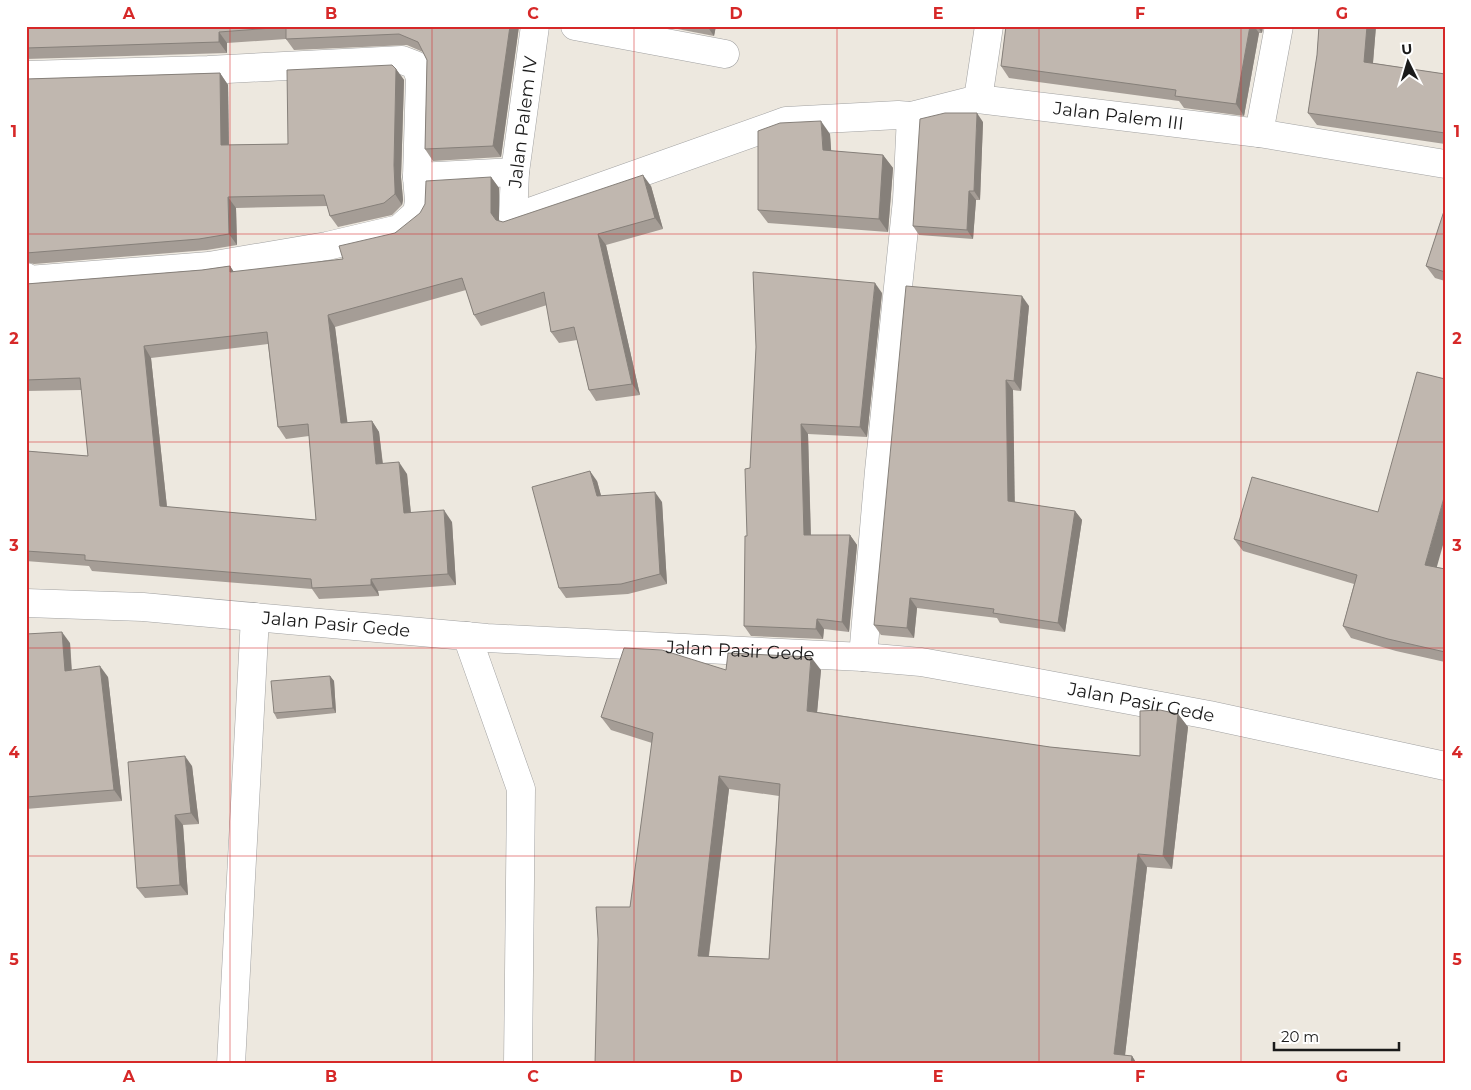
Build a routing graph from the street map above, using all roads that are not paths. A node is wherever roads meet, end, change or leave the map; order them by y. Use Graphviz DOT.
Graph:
graph roads {
  1 [pos="535,26"];
  2 [pos="575,26"];
  3 [pos="989,26"];
  4 [pos="1279,26"];
  5 [pos="725,54"];
  6 [pos="26,74"];
  7 [pos="978,99"];
  8 [pos="911,116"];
  9 [pos="1259,133"];
  10 [pos="1444,161"];
  11 [pos="515,172"];
  12 [pos="417,178"];
  13 [pos="26,277"];
  14 [pos="26,603"];
  15 [pos="255,617"];
  16 [pos="467,636"];
  17 [pos="864,657"];
  18 [pos="1445,766"];
  19 [pos="231,1064"];
  20 [pos="518,1064"];
  1 -- 11 [label="street, Jalan Palem IV"];
  2 -- 5 [label="street"];
  3 -- 7 [label="street"];
  4 -- 9 [label="street"];
  6 -- 12 [label="street"];
  7 -- 8 [label="street"];
  7 -- 9 [label="street, Jalan Palem III"];
  8 -- 11 [label="street, Jalan Palem IV"];
  8 -- 17 [label="street"];
  9 -- 10 [label="street, Jalan Palem III"];
  11 -- 12 [label="street"];
  12 -- 13 [label="street"];
  14 -- 15 [label="street, Jalan Pasir Gede"];
  15 -- 16 [label="street, Jalan Pasir Gede"];
  15 -- 19 [label="street"];
  16 -- 17 [label="street, Jalan Pasir Gede"];
  16 -- 20 [label="street"];
  17 -- 18 [label="street, Jalan Pasir Gede"];
}
